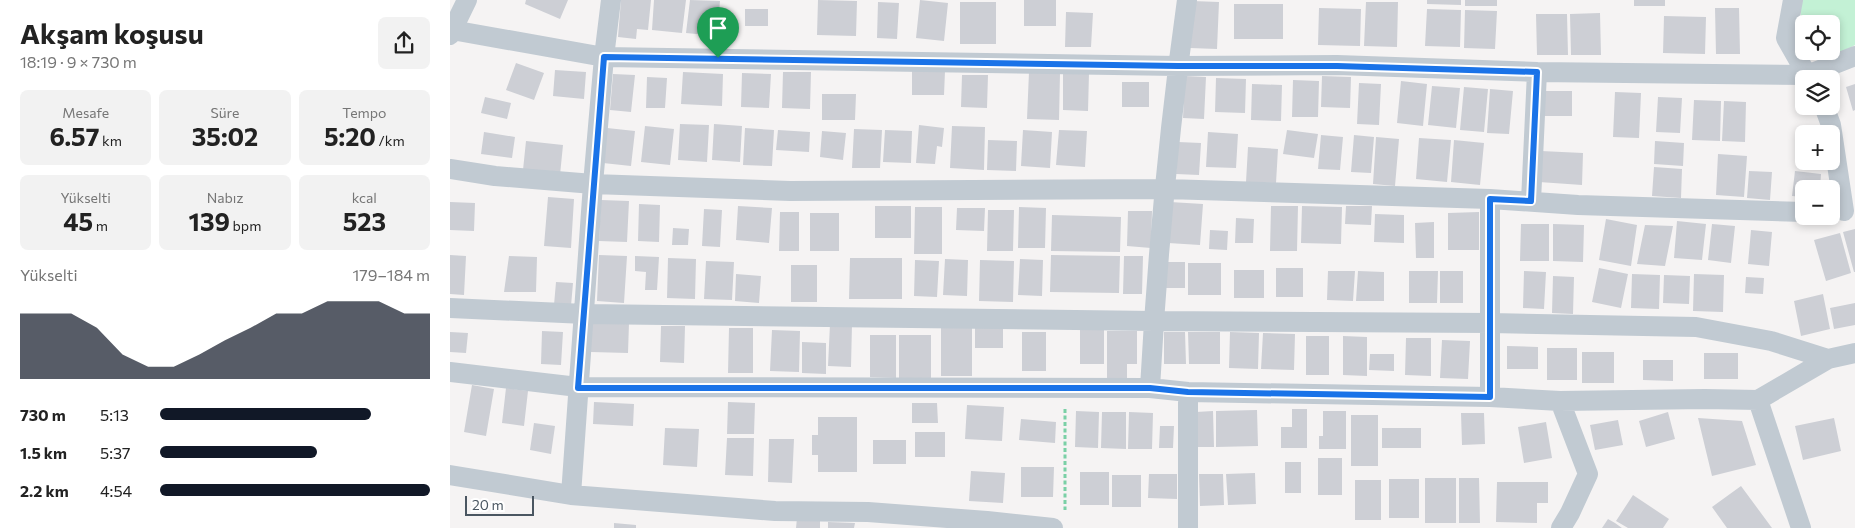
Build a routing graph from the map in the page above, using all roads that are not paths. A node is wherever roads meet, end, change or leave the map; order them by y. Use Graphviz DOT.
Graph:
graph roads {
  1 [pos="467,0"];
  2 [pos="611,0"];
  3 [pos="1187,0"];
  4 [pos="1793,0"];
  5 [pos="451,32"];
  6 [pos="1855,56"];
  7 [pos="604,57"];
  8 [pos="1178,66"];
  9 [pos="1804,70"];
  10 [pos="1824,70"];
  11 [pos="1537,72"];
  12 [pos="1795,77"];
  13 [pos="1827,115"];
  14 [pos="450,169"];
  15 [pos="593,184"];
  16 [pos="1166,189"];
  17 [pos="1490,199"];
  18 [pos="1531,201"];
  19 [pos="1844,211"];
  20 [pos="1795,212"];
  21 [pos="450,308"];
  22 [pos="585,314"];
  23 [pos="1154,321"];
  24 [pos="1491,323"];
  25 [pos="1855,353"];
  26 [pos="1828,359"];
  27 [pos="450,372"];
  28 [pos="578,388"];
  29 [pos="1150,388"];
  30 [pos="1188,392"];
  31 [pos="1490,397"];
  32 [pos="1758,400"];
  33 [pos="1560,401"];
  34 [pos="450,475"];
  35 [pos="571,496"];
  36 [pos="774,519"];
  37 [pos="1059,523"];
  38 [pos="1188,528"];
  39 [pos="1561,528"];
  40 [pos="1800,528"];
  1 -- 5 [label="street"];
  2 -- 7 [label="street"];
  3 -- 8 [label="street"];
  4 -- 9 [label="street"];
  5 -- 7 [label="street"];
  6 -- 10 [label="street"];
  7 -- 8 [label="street"];
  7 -- 15 [label="street"];
  8 -- 11 [label="street"];
  8 -- 16 [label="street"];
  11 -- 12 [label="street"];
  11 -- 18 [label="street"];
  13 -- 19 [label="street"];
  14 -- 15 [label="street"];
  15 -- 16 [label="street"];
  15 -- 22 [label="street"];
  16 -- 17 [label="street"];
  16 -- 23 [label="street"];
  17 -- 18 [label="street"];
  17 -- 24 [label="street"];
  18 -- 20 [label="street"];
  21 -- 22 [label="street"];
  22 -- 23 [label="street"];
  22 -- 28 [label="street"];
  23 -- 24 [label="street"];
  23 -- 29 [label="street"];
  24 -- 26 [label="street"];
  24 -- 31 [label="street"];
  25 -- 26 [label="street"];
  26 -- 32 [label="street"];
  27 -- 28 [label="street"];
  28 -- 29 [label="street"];
  28 -- 35 [label="street"];
  29 -- 30 [label="street"];
  30 -- 31 [label="street"];
  30 -- 38 [label="street"];
  31 -- 33 [label="street"];
  32 -- 33 [label="street"];
  32 -- 40 [label="street"];
  33 -- 39 [label="street"];
  34 -- 35 [label="street"];
  35 -- 36 [label="street"];
  36 -- 37 [label="street"];
}
